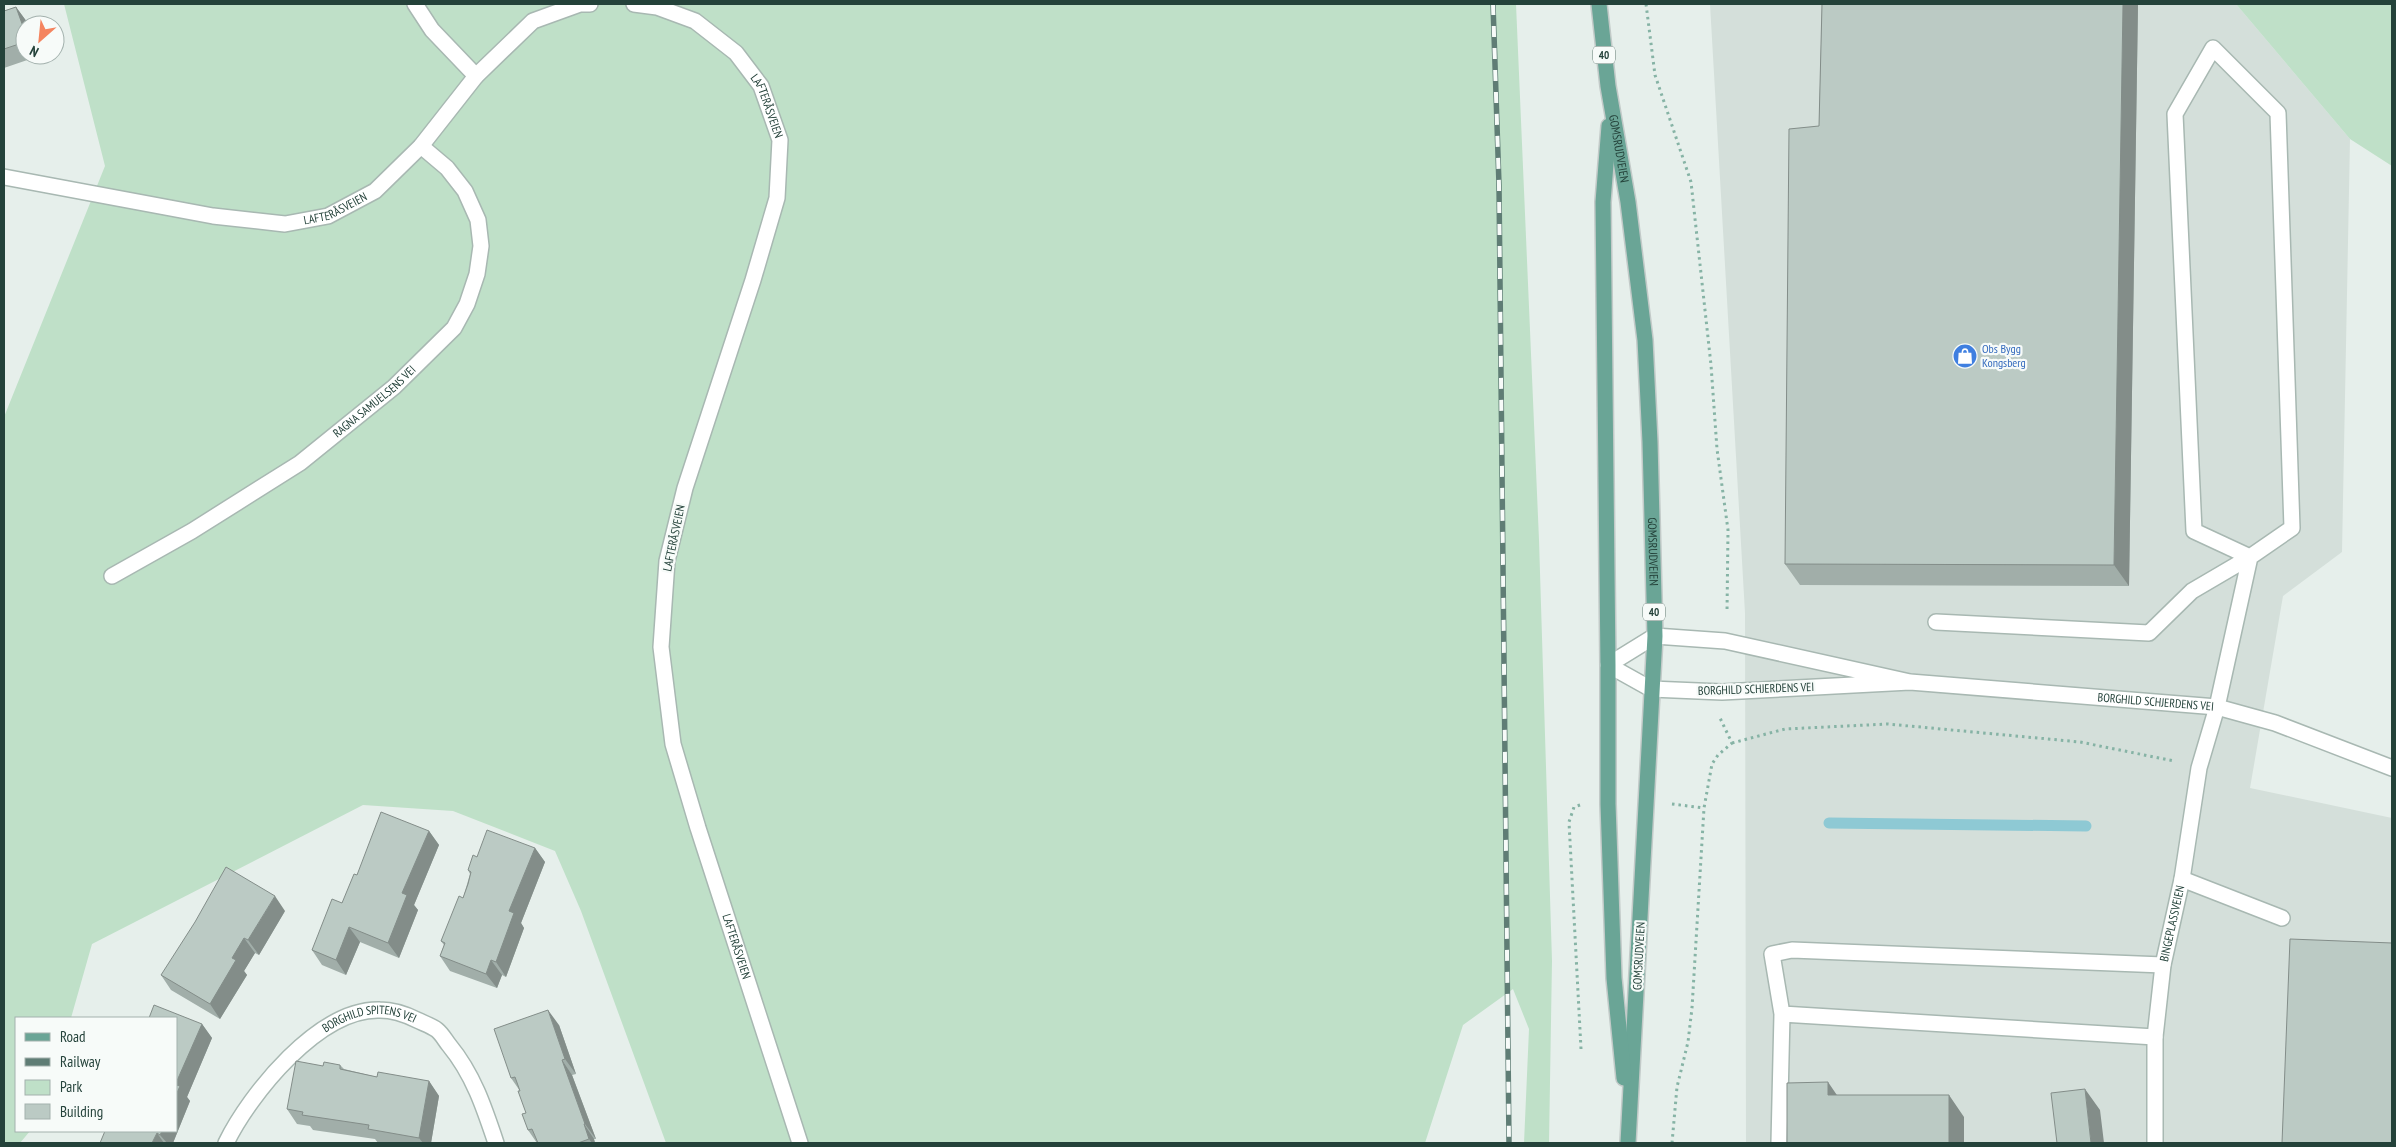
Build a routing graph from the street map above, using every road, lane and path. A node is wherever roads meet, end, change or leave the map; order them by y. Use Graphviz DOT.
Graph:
graph roads {
  1 [pos="415,4"];
  2 [pos="590,4"];
  3 [pos="634,4"];
  4 [pos="1599,4"];
  5 [pos="1646,4"];
  6 [pos="476,76"];
  7 [pos="1611,105"];
  8 [pos="421,146"];
  9 [pos="4,176"];
  10 [pos="2250,557"];
  11 [pos="112,576"];
  12 [pos="1727,612"];
  13 [pos="1936,622"];
  14 [pos="1655,636"];
  15 [pos="1608,665"];
  16 [pos="1910,682"];
  17 [pos="1651,689"];
  18 [pos="2217,707"];
  19 [pos="1720,718"];
  20 [pos="1732,743"];
  21 [pos="2199,768"];
  22 [pos="2392,768"];
  23 [pos="1588,804"];
  24 [pos="1666,804"];
  25 [pos="1704,808"];
  26 [pos="2182,879"];
  27 [pos="2282,918"];
  28 [pos="2163,965"];
  29 [pos="1782,1014"];
  30 [pos="2155,1037"];
  31 [pos="1581,1049"];
  32 [pos="1628,1120"];
  33 [pos="226,1143"];
  34 [pos="496,1143"];
  35 [pos="800,1143"];
  36 [pos="1628,1143"];
  37 [pos="1672,1143"];
  38 [pos="1779,1143"];
  39 [pos="2155,1143"];
  1 -- 6 [label="street"];
  2 -- 6 [label="street, LAFTERÅSVEIEN"];
  3 -- 35 [label="street, LAFTERÅSVEIEN"];
  4 -- 7 [label="main road, GOMSRUDVEIEN / 40"];
  5 -- 12 [label="path"];
  6 -- 8 [label="street, LAFTERÅSVEIEN"];
  7 -- 14 [label="main road, GOMSRUDVEIEN / 40"];
  7 -- 15 [label="main road, GOMSRUDVEIEN / 40"];
  8 -- 9 [label="street, LAFTERÅSVEIEN"];
  8 -- 11 [label="street, RAGNA SAMUELSENS VEI"];
  10 -- 10 [label="street"];
  10 -- 13 [label="street"];
  10 -- 18 [label="street, BINGEPLASSVEIEN"];
  14 -- 15 [label="street"];
  14 -- 16 [label="street, BORGHILD SCHJERDENS VEI"];
  14 -- 17 [label="main road, GOMSRUDVEIEN / 40"];
  15 -- 17 [label="street, BORGHILD SCHJERDENS VEI"];
  15 -- 32 [label="main road, GOMSRUDVEIEN / 40"];
  16 -- 17 [label="street, BORGHILD SCHJERDENS VEI"];
  16 -- 18 [label="street, BORGHILD SCHJERDENS VEI"];
  17 -- 32 [label="main road, GOMSRUDVEIEN / 40"];
  18 -- 21 [label="street, BINGEPLASSVEIEN"];
  18 -- 22 [label="street, BORGHILD SCHJERDENS VEI"];
  19 -- 20 [label="path"];
  20 -- 21 [label="path"];
  20 -- 25 [label="path"];
  21 -- 26 [label="street, BINGEPLASSVEIEN"];
  23 -- 31 [label="path"];
  24 -- 25 [label="path"];
  25 -- 37 [label="path"];
  26 -- 27 [label="street"];
  26 -- 28 [label="street, BINGEPLASSVEIEN"];
  28 -- 29 [label="street"];
  28 -- 30 [label="street, BINGEPLASSVEIEN"];
  29 -- 30 [label="street"];
  29 -- 38 [label="street"];
  30 -- 39 [label="street, BINGEPLASSVEIEN"];
  32 -- 36 [label="main road, GOMSRUDVEIEN / 40"];
  33 -- 34 [label="street, BORGHILD SPITENS VEI"];
}
